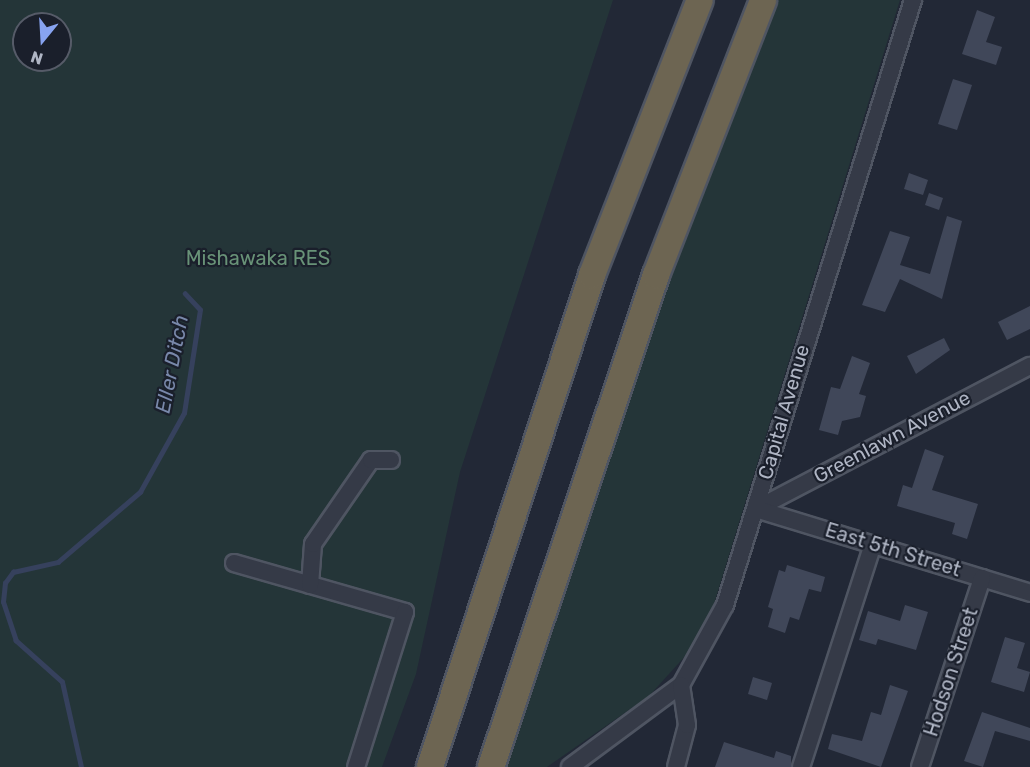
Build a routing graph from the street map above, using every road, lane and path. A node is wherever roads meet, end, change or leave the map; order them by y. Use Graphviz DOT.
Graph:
graph roads {
  1 [pos="699,0"];
  2 [pos="763,0"];
  3 [pos="913,0"];
  4 [pos="1030,366"];
  5 [pos="392,460"];
  6 [pos="756,509"];
  7 [pos="873,544"];
  8 [pos="234,563"];
  9 [pos="982,578"];
  10 [pos="310,585"];
  11 [pos="1030,593"];
  12 [pos="681,685"];
  13 [pos="356,767"];
  14 [pos="430,767"];
  15 [pos="491,767"];
  16 [pos="570,767"];
  17 [pos="676,767"];
  18 [pos="801,767"];
  19 [pos="920,767"];
  1 -- 14 [label="highway"];
  2 -- 15 [label="highway"];
  3 -- 6 [label="street, Capital Avenue"];
  4 -- 6 [label="street, Greenlawn Avenue"];
  5 -- 10 [label="street"];
  6 -- 7 [label="street, East 5th Street"];
  6 -- 12 [label="street, Capital Avenue"];
  7 -- 9 [label="street, East 5th Street"];
  7 -- 18 [label="street"];
  8 -- 10 [label="street"];
  9 -- 11 [label="street, East 5th Street"];
  9 -- 19 [label="street, Hodson Street"];
  10 -- 13 [label="street"];
  12 -- 16 [label="street, Capital Avenue"];
  12 -- 17 [label="street"];
}
